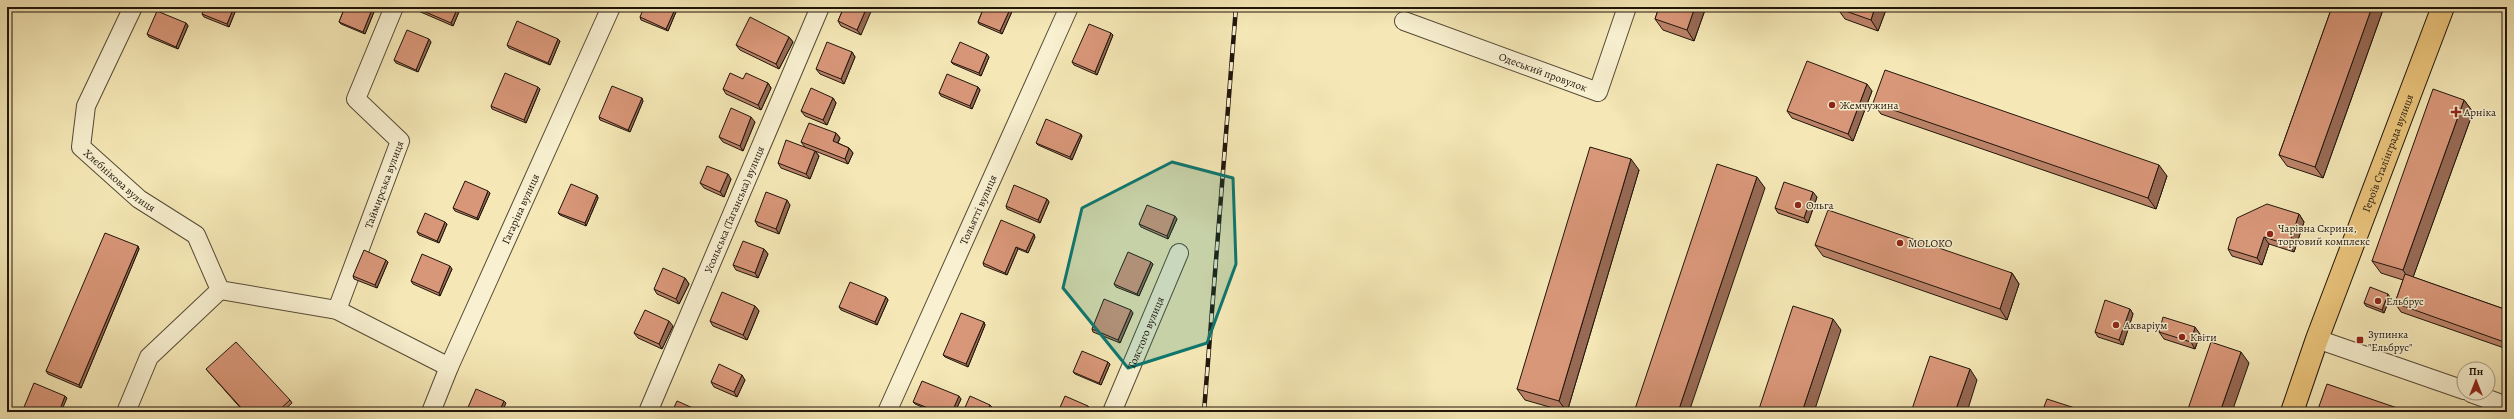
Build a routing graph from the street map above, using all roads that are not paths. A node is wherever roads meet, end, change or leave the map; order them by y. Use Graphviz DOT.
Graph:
graph roads {
  1 [pos="133,7"];
  2 [pos="394,7"];
  3 [pos="611,7"];
  4 [pos="820,7"];
  5 [pos="1069,7"];
  6 [pos="1627,7"];
  7 [pos="2443,7"];
  8 [pos="1404,21"];
  9 [pos="1179,253"];
  10 [pos="220,290"];
  11 [pos="337,310"];
  12 [pos="2317,339"];
  13 [pos="449,367"];
  14 [pos="2456,387"];
  15 [pos="2493,401"];
  16 [pos="2507,406"];
  17 [pos="126,412"];
  18 [pos="432,412"];
  19 [pos="648,412"];
  20 [pos="887,412"];
  21 [pos="1112,412"];
  22 [pos="2292,412"];
  1 -- 10 [label="street, Хлєбнікова вулиця"];
  2 -- 11 [label="street, Таймирська вулиця"];
  3 -- 13 [label="street, Гагаріна вулиця"];
  4 -- 19 [label="street, Усольська (Таганська) вулиця"];
  5 -- 20 [label="street, Тольятті вулиця"];
  6 -- 8 [label="street, Одеський провулок"];
  7 -- 12 [label="main road, Героїв Сталінграда вулиця"];
  9 -- 21 [label="street, Толстого вулиця"];
  10 -- 11 [label="street"];
  10 -- 17 [label="street"];
  11 -- 13 [label="street"];
  12 -- 14 [label="street"];
  12 -- 22 [label="main road, Героїв Сталінграда вулиця"];
  13 -- 18 [label="street, Гагаріна вулиця"];
  15 -- 16 [label="street"];
}
